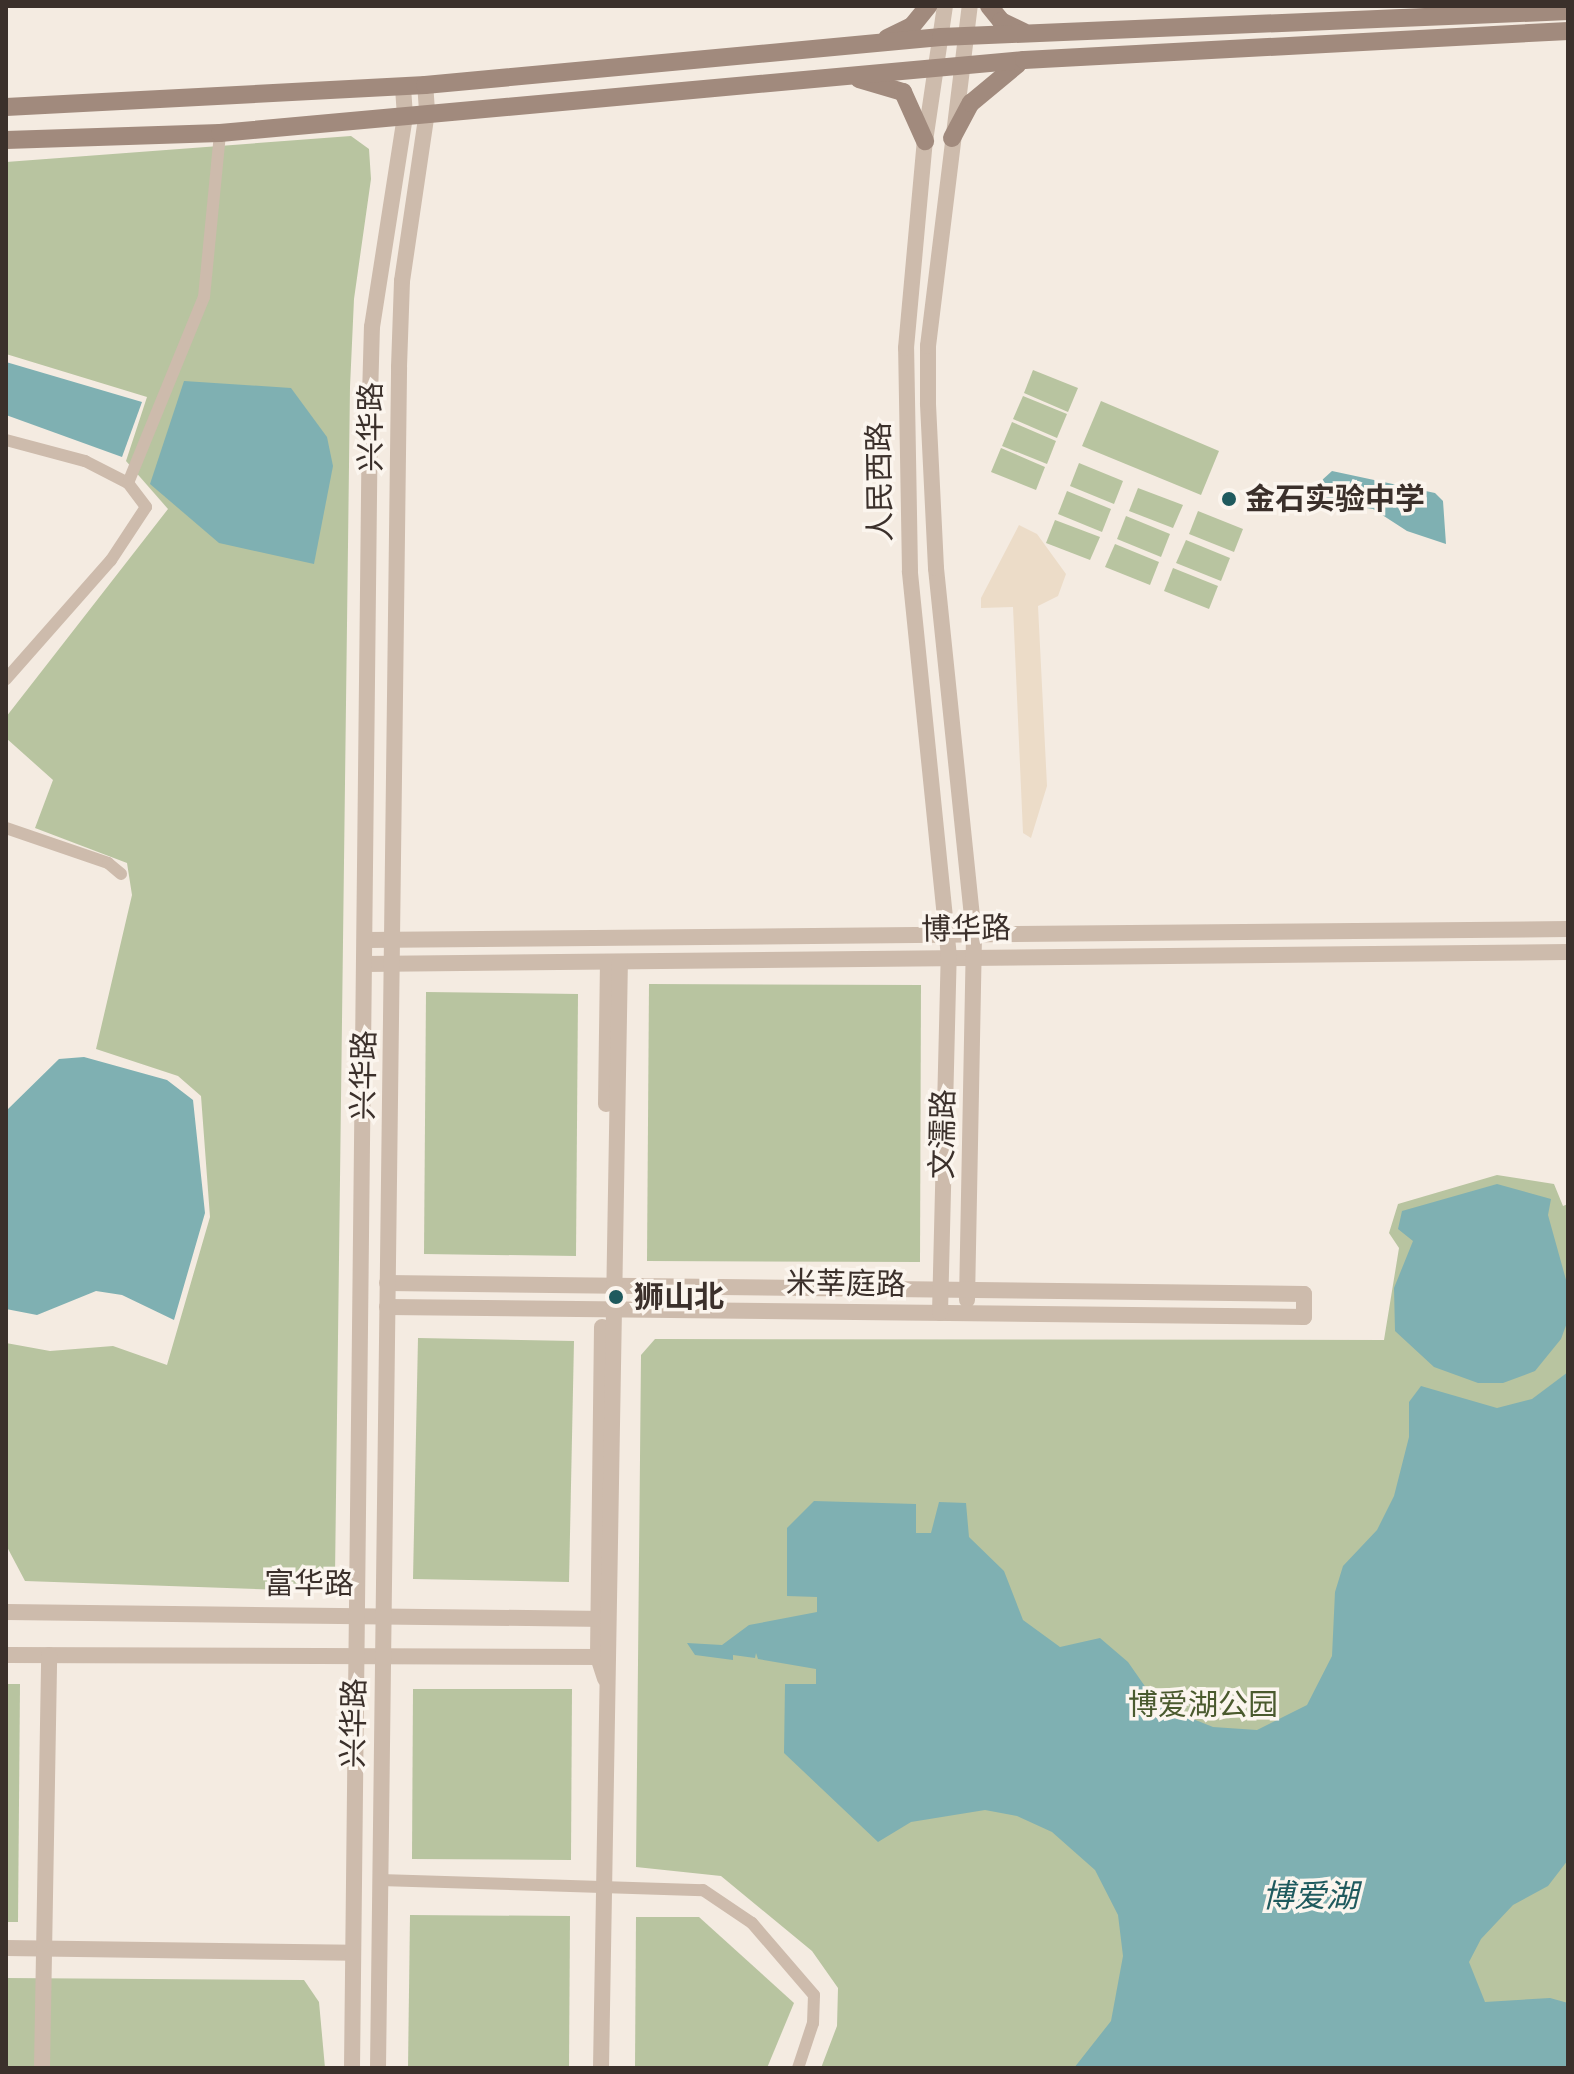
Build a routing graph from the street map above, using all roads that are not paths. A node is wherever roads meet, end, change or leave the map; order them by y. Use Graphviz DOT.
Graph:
graph roads {
  1 [pos="928,6"];
  2 [pos="945,6"];
  3 [pos="970,6"];
  4 [pos="989,6"];
  5 [pos="1527,9"];
  6 [pos="1568,11"];
  7 [pos="1568,31"];
  8 [pos="1030,34"];
  9 [pos="966,36"];
  10 [pos="941,37"];
  11 [pos="876,43"];
  12 [pos="1024,60"];
  13 [pos="961,65"];
  14 [pos="937,67"];
  15 [pos="836,75"];
  16 [pos="425,85"];
  17 [pos="403,86"];
  18 [pos="6,107"];
  19 [pos="427,111"];
  20 [pos="405,116"];
  21 [pos="220,133"];
  22 [pos="952,138"];
  23 [pos="6,140"];
  24 [pos="925,141"];
  25 [pos="6,440"];
  26 [pos="128,483"];
  27 [pos="6,679"];
  28 [pos="6,828"];
  29 [pos="121,874"];
  30 [pos="1568,929"];
  31 [pos="948,935"];
  32 [pos="974,936"];
  33 [pos="396,939"];
  34 [pos="366,940"];
  35 [pos="1568,952"];
  36 [pos="975,956"];
  37 [pos="949,957"];
  38 [pos="614,962"];
  39 [pos="394,963"];
  40 [pos="365,964"];
  41 [pos="387,1283"];
  42 [pos="608,1286"];
  43 [pos="940,1290"];
  44 [pos="967,1290"];
  45 [pos="387,1307"];
  46 [pos="608,1310"];
  47 [pos="940,1313"];
  48 [pos="967,1314"];
  49 [pos="6,1612"];
  50 [pos="358,1612"];
  51 [pos="383,1613"];
  52 [pos="605,1619"];
  53 [pos="382,1654"];
  54 [pos="6,1655"];
  55 [pos="49,1655"];
  56 [pos="357,1655"];
  57 [pos="604,1657"];
  58 [pos="380,1880"];
  59 [pos="604,1887"];
  60 [pos="6,1948"];
  61 [pos="43,1949"];
  62 [pos="353,1953"];
  63 [pos="42,2068"];
  64 [pos="352,2068"];
  65 [pos="378,2068"];
  66 [pos="601,2068"];
  67 [pos="798,2068"];
  1 -- 11 [label="main road"];
  2 -- 10 [label="street, 人民西路"];
  3 -- 9 [label="street, 文濡路"];
  4 -- 8 [label="main road"];
  5 -- 6 [label="main road"];
  5 -- 8 [label="main road"];
  7 -- 12 [label="main road"];
  8 -- 9 [label="main road"];
  9 -- 10 [label="main road"];
  9 -- 13 [label="street, 文濡路"];
  10 -- 11 [label="main road"];
  10 -- 14 [label="street, 人民西路"];
  11 -- 16 [label="main road"];
  12 -- 13 [label="main road"];
  12 -- 22 [label="main road"];
  13 -- 14 [label="main road"];
  13 -- 22 [label="street, 文濡路"];
  14 -- 15 [label="main road"];
  14 -- 24 [label="street, 人民西路"];
  15 -- 19 [label="main road"];
  15 -- 24 [label="main road"];
  16 -- 17 [label="main road"];
  16 -- 19 [label="street, 兴华路"];
  17 -- 18 [label="main road"];
  17 -- 20 [label="street, 兴华路"];
  19 -- 20 [label="main road"];
  19 -- 33 [label="street, 兴华路"];
  20 -- 21 [label="main road"];
  20 -- 34 [label="street, 兴华路"];
  21 -- 23 [label="main road"];
  21 -- 26 [label="street"];
  22 -- 32 [label="street, 文濡路"];
  24 -- 31 [label="street, 人民西路"];
  25 -- 26 [label="street"];
  26 -- 27 [label="street"];
  28 -- 29 [label="street"];
  30 -- 32 [label="street, 博华路"];
  31 -- 32 [label="street, 博华路"];
  31 -- 33 [label="street, 博华路"];
  31 -- 37 [label="street, 人民西路"];
  32 -- 36 [label="street, 文濡路"];
  33 -- 34 [label="street, 博华路"];
  33 -- 39 [label="street, 兴华路"];
  34 -- 40 [label="street, 兴华路"];
  35 -- 36 [label="street, 博华路"];
  36 -- 37 [label="street, 博华路"];
  36 -- 44 [label="street, 文濡路"];
  37 -- 38 [label="street, 博华路"];
  37 -- 43 [label="street, 文濡路"];
  38 -- 39 [label="street, 博华路"];
  38 -- 42 [label="street"];
  39 -- 40 [label="street, 博华路"];
  39 -- 41 [label="street, 兴华路"];
  40 -- 50 [label="street, 兴华路"];
  41 -- 42 [label="street, 米莘庭路"];
  41 -- 45 [label="street, 兴华路"];
  42 -- 43 [label="street, 米莘庭路"];
  42 -- 46 [label="street"];
  43 -- 44 [label="street, 米莘庭路"];
  43 -- 47 [label="street, 文濡路"];
  44 -- 48 [label="street, 文濡路"];
  44 -- 48 [label="street, 米莘庭路"];
  45 -- 46 [label="street, 米莘庭路"];
  45 -- 51 [label="street, 兴华路"];
  46 -- 47 [label="street, 米莘庭路"];
  46 -- 52 [label="street"];
  47 -- 48 [label="street, 米莘庭路"];
  49 -- 50 [label="street, 富华路"];
  50 -- 51 [label="street, 富华路"];
  50 -- 56 [label="street, 兴华路"];
  51 -- 52 [label="street, 富华路"];
  51 -- 53 [label="street, 兴华路"];
  52 -- 57 [label="street"];
  53 -- 56 [label="street"];
  53 -- 57 [label="street"];
  53 -- 58 [label="street, 兴华路"];
  54 -- 55 [label="street"];
  55 -- 56 [label="street"];
  55 -- 61 [label="street"];
  56 -- 62 [label="street, 兴华路"];
  57 -- 59 [label="street"];
  58 -- 59 [label="street"];
  58 -- 65 [label="street, 兴华路"];
  59 -- 66 [label="street"];
  59 -- 67 [label="street"];
  60 -- 61 [label="street"];
  61 -- 62 [label="street"];
  61 -- 63 [label="street"];
  62 -- 64 [label="street, 兴华路"];
}
